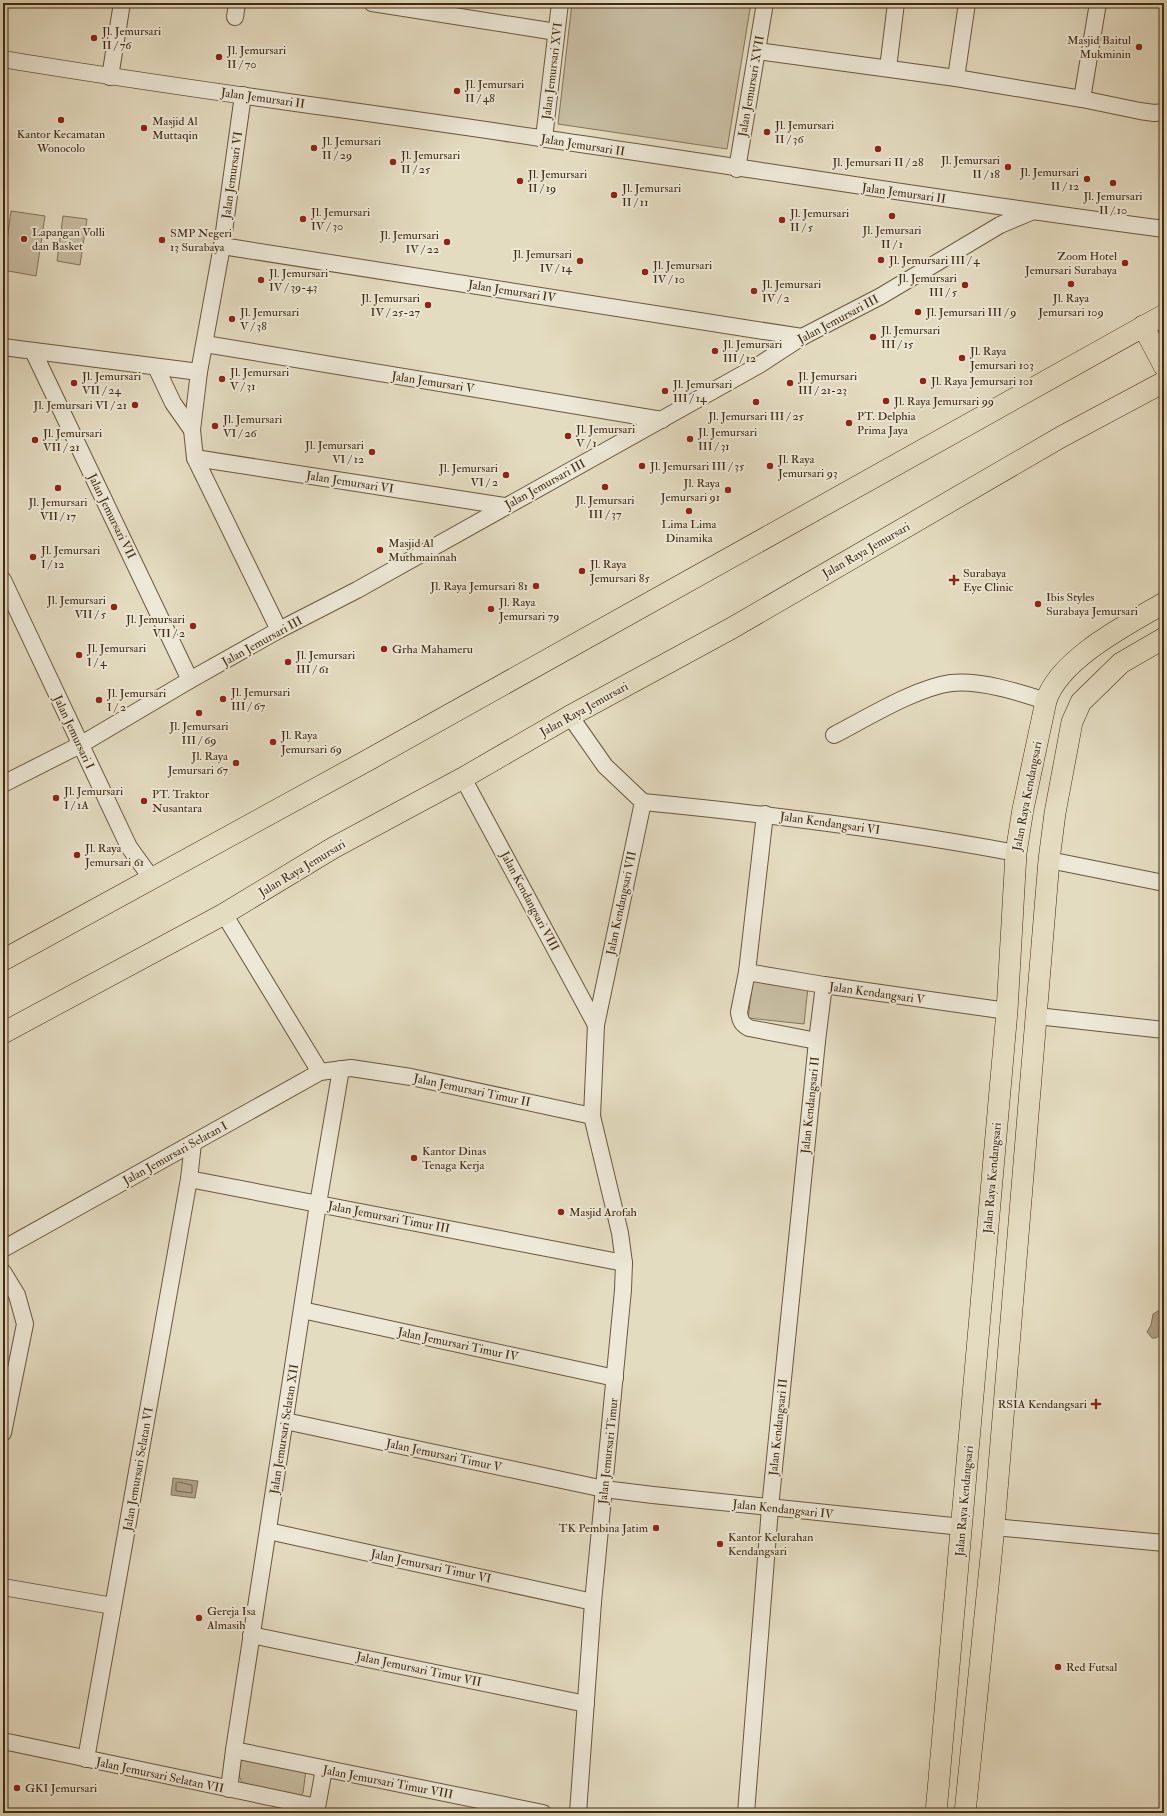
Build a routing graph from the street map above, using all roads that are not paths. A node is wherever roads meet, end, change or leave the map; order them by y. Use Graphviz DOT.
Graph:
graph roads {
  1 [pos="122,3"];
  2 [pos="372,3"];
  3 [pos="560,3"];
  4 [pos="765,3"];
  5 [pos="896,3"];
  6 [pos="967,3"];
  7 [pos="1098,3"];
  8 [pos="556,32"];
  9 [pos="757,51"];
  10 [pos="3,59"];
  11 [pos="888,68"];
  12 [pos="110,77"];
  13 [pos="956,78"];
  14 [pos="243,95"];
  15 [pos="1082,99"];
  16 [pos="1164,112"];
  17 [pos="544,138"];
  18 [pos="737,169"];
  19 [pos="1031,212"];
  20 [pos="1164,229"];
  21 [pos="222,246"];
  22 [pos="1164,314"];
  23 [pos="1143,326"];
  24 [pos="802,337"];
  25 [pos="205,344"];
  26 [pos="3,348"];
  27 [pos="33,352"];
  28 [pos="1164,366"];
  29 [pos="156,367"];
  30 [pos="199,372"];
  31 [pos="1164,382"];
  32 [pos="662,420"];
  33 [pos="192,430"];
  34 [pos="195,458"];
  35 [pos="504,506"];
  36 [pos="3,580"];
  37 [pos="1164,603"];
  38 [pos="279,630"];
  39 [pos="1164,638"];
  40 [pos="190,680"];
  41 [pos="1046,701"];
  42 [pos="570,716"];
  43 [pos="834,735"];
  44 [pos="80,745"];
  45 [pos="463,778"];
  46 [pos="3,784"];
  47 [pos="642,802"];
  48 [pos="1023,809"];
  49 [pos="1055,813"];
  50 [pos="765,814"];
  51 [pos="1016,853"];
  52 [pos="1049,860"];
  53 [pos="152,879"];
  54 [pos="1164,883"];
  55 [pos="224,914"];
  56 [pos="3,960"];
  57 [pos="748,972"];
  58 [pos="824,985"];
  59 [pos="1007,1011"];
  60 [pos="1037,1016"];
  61 [pos="596,1025"];
  62 [pos="1164,1030"];
  63 [pos="3,1033"];
  64 [pos="817,1042"];
  65 [pos="346,1068"];
  66 [pos="320,1072"];
  67 [pos="592,1116"];
  68 [pos="193,1143"];
  69 [pos="189,1179"];
  70 [pos="318,1204"];
  71 [pos="989,1212"];
  72 [pos="1020,1214"];
  73 [pos="3,1249"];
  74 [pos="624,1263"];
  75 [pos="3,1272"];
  76 [pos="302,1310"];
  77 [pos="615,1378"];
  78 [pos="285,1421"];
  79 [pos="3,1433"];
  80 [pos="604,1489"];
  81 [pos="770,1508"];
  82 [pos="962,1527"];
  83 [pos="994,1527"];
  84 [pos="268,1531"];
  85 [pos="1164,1543"];
  86 [pos="3,1587"];
  87 [pos="593,1602"];
  88 [pos="113,1606"];
  89 [pos="251,1635"];
  90 [pos="586,1704"];
  91 [pos="3,1741"];
  92 [pos="234,1750"];
  93 [pos="86,1759"];
  94 [pos="324,1769"];
  95 [pos="229,1789"];
  96 [pos="316,1810"];
  97 [pos="543,1813"];
  98 [pos="578,1813"];
  99 [pos="746,1813"];
  100 [pos="936,1813"];
  101 [pos="965,1813"];
  1 -- 12 [label="street"];
  2 -- 8 [label="street"];
  3 -- 8 [label="street, Jalan Jemursari XVI"];
  4 -- 9 [label="street, Jalan Jemursari XVII"];
  5 -- 11 [label="street"];
  6 -- 13 [label="street"];
  7 -- 15 [label="street"];
  8 -- 17 [label="street, Jalan Jemursari XVI"];
  9 -- 11 [label="street"];
  9 -- 18 [label="street, Jalan Jemursari XVII"];
  10 -- 12 [label="street, Jalan Jemursari II"];
  11 -- 13 [label="street"];
  12 -- 14 [label="street, Jalan Jemursari II"];
  13 -- 15 [label="street"];
  14 -- 17 [label="street, Jalan Jemursari II"];
  14 -- 21 [label="street, Jalan Jemursari VI"];
  15 -- 16 [label="street"];
  17 -- 18 [label="street, Jalan Jemursari II"];
  18 -- 19 [label="street, Jalan Jemursari II"];
  19 -- 20 [label="street, Jalan Jemursari II"];
  19 -- 24 [label="street, Jalan Jemursari III"];
  21 -- 24 [label="street, Jalan Jemursari IV"];
  21 -- 25 [label="street, Jalan Jemursari VI"];
  22 -- 23 [label="main road"];
  23 -- 28 [label="main road"];
  23 -- 53 [label="main road"];
  24 -- 32 [label="street, Jalan Jemursari III"];
  25 -- 30 [label="street, Jalan Jemursari VI"];
  25 -- 32 [label="street, Jalan Jemursari V"];
  26 -- 27 [label="street"];
  27 -- 29 [label="street"];
  27 -- 40 [label="street, Jalan Jemursari VII"];
  29 -- 30 [label="street"];
  29 -- 33 [label="street, Jalan Jemursari VI"];
  30 -- 33 [label="street, Jalan Jemursari VI"];
  31 -- 42 [label="main road, Jalan Raya Jemursari"];
  32 -- 35 [label="street, Jalan Jemursari III"];
  33 -- 34 [label="street, Jalan Jemursari VI"];
  34 -- 35 [label="street, Jalan Jemursari VI"];
  34 -- 38 [label="street, Jalan Jemursari VI"];
  35 -- 38 [label="street, Jalan Jemursari III"];
  36 -- 44 [label="street, Jalan Jemursari I"];
  37 -- 41 [label="main road, Jalan Raya Kendangsari"];
  38 -- 40 [label="street, Jalan Jemursari III"];
  39 -- 49 [label="main road"];
  40 -- 44 [label="street, Jalan Jemursari III"];
  41 -- 43 [label="street"];
  41 -- 48 [label="main road, Jalan Raya Kendangsari"];
  42 -- 45 [label="main road, Jalan Raya Jemursari"];
  42 -- 47 [label="street"];
  44 -- 46 [label="street, Jalan Jemursari III"];
  44 -- 53 [label="street, Jalan Jemursari I"];
  45 -- 55 [label="main road, Jalan Raya Jemursari"];
  45 -- 61 [label="street, Jalan Kendangsari VIII"];
  47 -- 50 [label="street, Jalan Kendangsari VI"];
  47 -- 61 [label="street, Jalan Kendangsari VII"];
  48 -- 49 [label="main road"];
  48 -- 51 [label="main road, Jalan Raya Kendangsari"];
  49 -- 52 [label="main road"];
  50 -- 51 [label="street, Jalan Kendangsari VI"];
  50 -- 57 [label="street, Jalan Kendangsari II"];
  51 -- 59 [label="main road, Jalan Raya Kendangsari"];
  52 -- 54 [label="street"];
  52 -- 60 [label="main road"];
  53 -- 56 [label="main road"];
  55 -- 63 [label="main road, Jalan Raya Jemursari"];
  55 -- 66 [label="street"];
  57 -- 58 [label="street, Jalan Kendangsari V"];
  57 -- 64 [label="street, Jalan Kendangsari II"];
  58 -- 59 [label="street, Jalan Kendangsari V"];
  58 -- 64 [label="street, Jalan Kendangsari II"];
  59 -- 71 [label="main road, Jalan Raya Kendangsari"];
  60 -- 62 [label="street"];
  60 -- 72 [label="main road"];
  61 -- 67 [label="street, Jalan Kendangsari VII"];
  64 -- 81 [label="street, Jalan Kendangsari II"];
  65 -- 66 [label="street, Jalan Jemursari Selatan I"];
  65 -- 67 [label="street, Jalan Jemursari Timur II"];
  65 -- 70 [label="street, Jalan Jemursari Selatan XII"];
  66 -- 68 [label="street, Jalan Jemursari Selatan I"];
  67 -- 74 [label="street, Jalan Jemursari Timur"];
  68 -- 69 [label="street"];
  68 -- 73 [label="street, Jalan Jemursari Selatan I"];
  69 -- 70 [label="street, Jalan Jemursari Timur III"];
  69 -- 88 [label="street, Jalan Jemursari Selatan VI"];
  70 -- 74 [label="street, Jalan Jemursari Timur III"];
  70 -- 76 [label="street, Jalan Jemursari Selatan XII"];
  71 -- 72 [label="main road"];
  71 -- 82 [label="main road, Jalan Raya Kendangsari"];
  72 -- 83 [label="main road"];
  74 -- 77 [label="street, Jalan Jemursari Timur"];
  75 -- 79 [label="street"];
  76 -- 77 [label="street, Jalan Jemursari Timur IV"];
  76 -- 78 [label="street, Jalan Jemursari Selatan XII"];
  77 -- 80 [label="street, Jalan Jemursari Timur"];
  78 -- 80 [label="street, Jalan Jemursari Timur V"];
  78 -- 84 [label="street, Jalan Jemursari Selatan XII"];
  80 -- 81 [label="street, Jalan Kendangsari IV"];
  80 -- 87 [label="street, Jalan Jemursari Timur"];
  81 -- 82 [label="street, Jalan Kendangsari IV"];
  81 -- 99 [label="street, Jalan Kendangsari II"];
  82 -- 100 [label="main road, Jalan Raya Kendangsari"];
  83 -- 85 [label="street"];
  83 -- 101 [label="main road"];
  84 -- 87 [label="street, Jalan Jemursari Timur VI"];
  84 -- 89 [label="street, Jalan Jemursari Selatan XII"];
  86 -- 88 [label="street"];
  87 -- 90 [label="street, Jalan Jemursari Timur"];
  88 -- 93 [label="street, Jalan Jemursari Selatan VI"];
  89 -- 90 [label="street, Jalan Jemursari Timur VII"];
  89 -- 92 [label="street, Jalan Jemursari Selatan XII"];
  90 -- 98 [label="street, Jalan Jemursari Timur"];
  91 -- 93 [label="street, Jalan Jemursari Selatan VII"];
  92 -- 94 [label="street, Jalan Jemursari Timur VIII"];
  92 -- 95 [label="street, Jalan Jemursari Selatan XII"];
  93 -- 95 [label="street, Jalan Jemursari Selatan VII"];
  94 -- 96 [label="street"];
  94 -- 97 [label="street, Jalan Jemursari Timur VIII"];
  95 -- 96 [label="street, Jalan Jemursari Selatan VII"];
}
